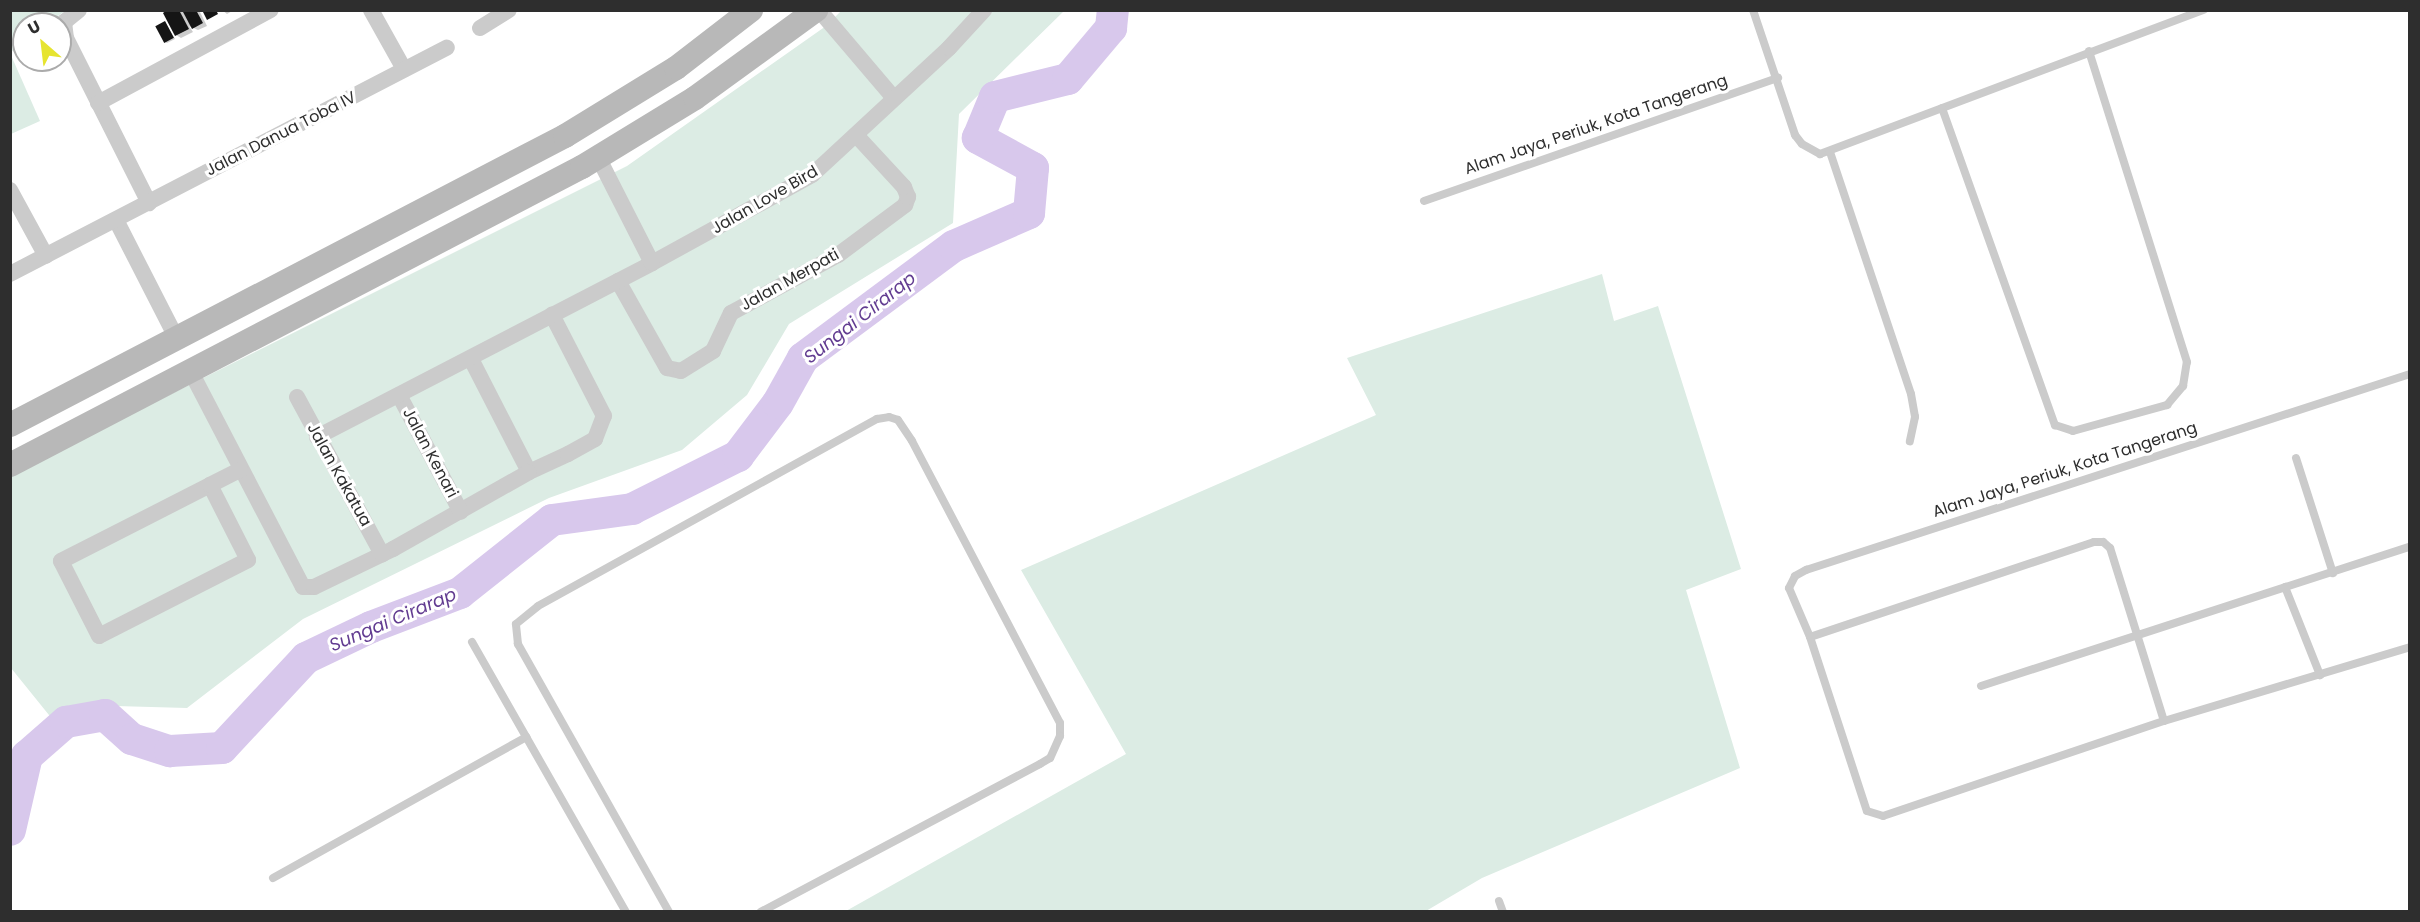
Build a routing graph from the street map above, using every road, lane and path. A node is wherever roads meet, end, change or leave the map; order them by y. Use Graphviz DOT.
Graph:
graph roads {
  1 [pos="79,10"];
  2 [pos="271,10"];
  3 [pos="371,10"];
  4 [pos="751,10"];
  5 [pos="818,10"];
  6 [pos="984,10"];
  7 [pos="1754,10"];
  8 [pos="2204,10"];
  9 [pos="508,11"];
  10 [pos="480,28"];
  11 [pos="447,47"];
  12 [pos="2089,51"];
  13 [pos="404,69"];
  14 [pos="1778,78"];
  15 [pos="893,97"];
  16 [pos="98,103"];
  17 [pos="1942,108"];
  18 [pos="856,135"];
  19 [pos="1830,152"];
  20 [pos="598,157"];
  21 [pos="10,190"];
  22 [pos="1424,201"];
  23 [pos="148,202"];
  24 [pos="116,220"];
  25 [pos="46,256"];
  26 [pos="652,263"];
  27 [pos="10,274"];
  28 [pos="618,281"];
  29 [pos="552,315"];
  30 [pos="176,337"];
  31 [pos="145,354"];
  32 [pos="471,358"];
  33 [pos="191,372"];
  34 [pos="2409,374"];
  35 [pos="160,387"];
  36 [pos="399,395"];
  37 [pos="297,397"];
  38 [pos="10,425"];
  39 [pos="317,437"];
  40 [pos="1910,441"];
  41 [pos="2296,458"];
  42 [pos="10,465"];
  43 [pos="240,470"];
  44 [pos="530,472"];
  45 [pos="210,485"];
  46 [pos="461,512"];
  47 [pos="2409,547"];
  48 [pos="382,554"];
  49 [pos="2333,573"];
  50 [pos="2285,587"];
  51 [pos="2136,636"];
  52 [pos="1810,637"];
  53 [pos="472,642"];
  54 [pos="2409,647"];
  55 [pos="2320,675"];
  56 [pos="1981,686"];
  57 [pos="2164,721"];
  58 [pos="526,737"];
  59 [pos="273,878"];
  60 [pos="1498,901"];
  61 [pos="626,912"];
  62 [pos="669,912"];
  63 [pos="761,912"];
  64 [pos="1503,912"];
  1 -- 16 [label="street"];
  2 -- 16 [label="street"];
  3 -- 13 [label="street"];
  4 -- 30 [label="main road"];
  5 -- 15 [label="street"];
  5 -- 20 [label="main road"];
  6 -- 15 [label="street, Jalan Love Bird"];
  7 -- 14 [label="lane"];
  8 -- 12 [label="lane"];
  9 -- 10 [label="street"];
  11 -- 13 [label="street, Jalan Danua Toba IV"];
  12 -- 17 [label="lane"];
  12 -- 17 [label="lane, Alam Jaya, Periuk, Kota Tangerang"];
  13 -- 23 [label="street, Jalan Danua Toba IV"];
  14 -- 19 [label="lane"];
  14 -- 22 [label="lane, Alam Jaya, Periuk, Kota Tangerang"];
  15 -- 18 [label="street, Jalan Love Bird"];
  16 -- 23 [label="street"];
  17 -- 19 [label="lane"];
  18 -- 26 [label="street, Jalan Love Bird"];
  18 -- 28 [label="street, Jalan Merpati"];
  19 -- 40 [label="lane"];
  20 -- 26 [label="street"];
  20 -- 33 [label="main road"];
  21 -- 25 [label="street"];
  23 -- 24 [label="street, Jalan Danua Toba IV"];
  24 -- 25 [label="street, Jalan Danua Toba IV"];
  24 -- 30 [label="street"];
  25 -- 27 [label="street, Jalan Danua Toba IV"];
  26 -- 28 [label="street, Jalan Love Bird"];
  28 -- 29 [label="street, Jalan Love Bird"];
  29 -- 32 [label="street, Jalan Love Bird"];
  29 -- 44 [label="street"];
  30 -- 31 [label="main road"];
  31 -- 35 [label="main road"];
  31 -- 38 [label="main road"];
  32 -- 36 [label="street, Jalan Love Bird"];
  32 -- 44 [label="street"];
  33 -- 35 [label="main road"];
  33 -- 43 [label="street"];
  34 -- 52 [label="lane, Alam Jaya, Periuk, Kota Tangerang"];
  35 -- 42 [label="main road"];
  36 -- 39 [label="street, Jalan Love Bird"];
  36 -- 46 [label="street, Jalan Kenari"];
  37 -- 39 [label="street, Jalan Kakatua"];
  39 -- 48 [label="street, Jalan Kakatua"];
  41 -- 49 [label="lane"];
  43 -- 45 [label="street"];
  43 -- 48 [label="street"];
  44 -- 46 [label="street"];
  45 -- 45 [label="street"];
  46 -- 48 [label="street"];
  47 -- 49 [label="lane"];
  49 -- 50 [label="lane"];
  50 -- 51 [label="lane"];
  50 -- 55 [label="lane"];
  51 -- 52 [label="lane"];
  51 -- 56 [label="lane"];
  51 -- 57 [label="lane"];
  52 -- 57 [label="lane, Alam Jaya, Periuk, Kota Tangerang"];
  53 -- 58 [label="lane"];
  54 -- 55 [label="lane, Alam Jaya, Periuk, Kota Tangerang"];
  55 -- 57 [label="lane, Alam Jaya, Periuk, Kota Tangerang"];
  58 -- 59 [label="lane"];
  58 -- 61 [label="lane"];
  60 -- 64 [label="lane"];
  62 -- 63 [label="lane"];
}
